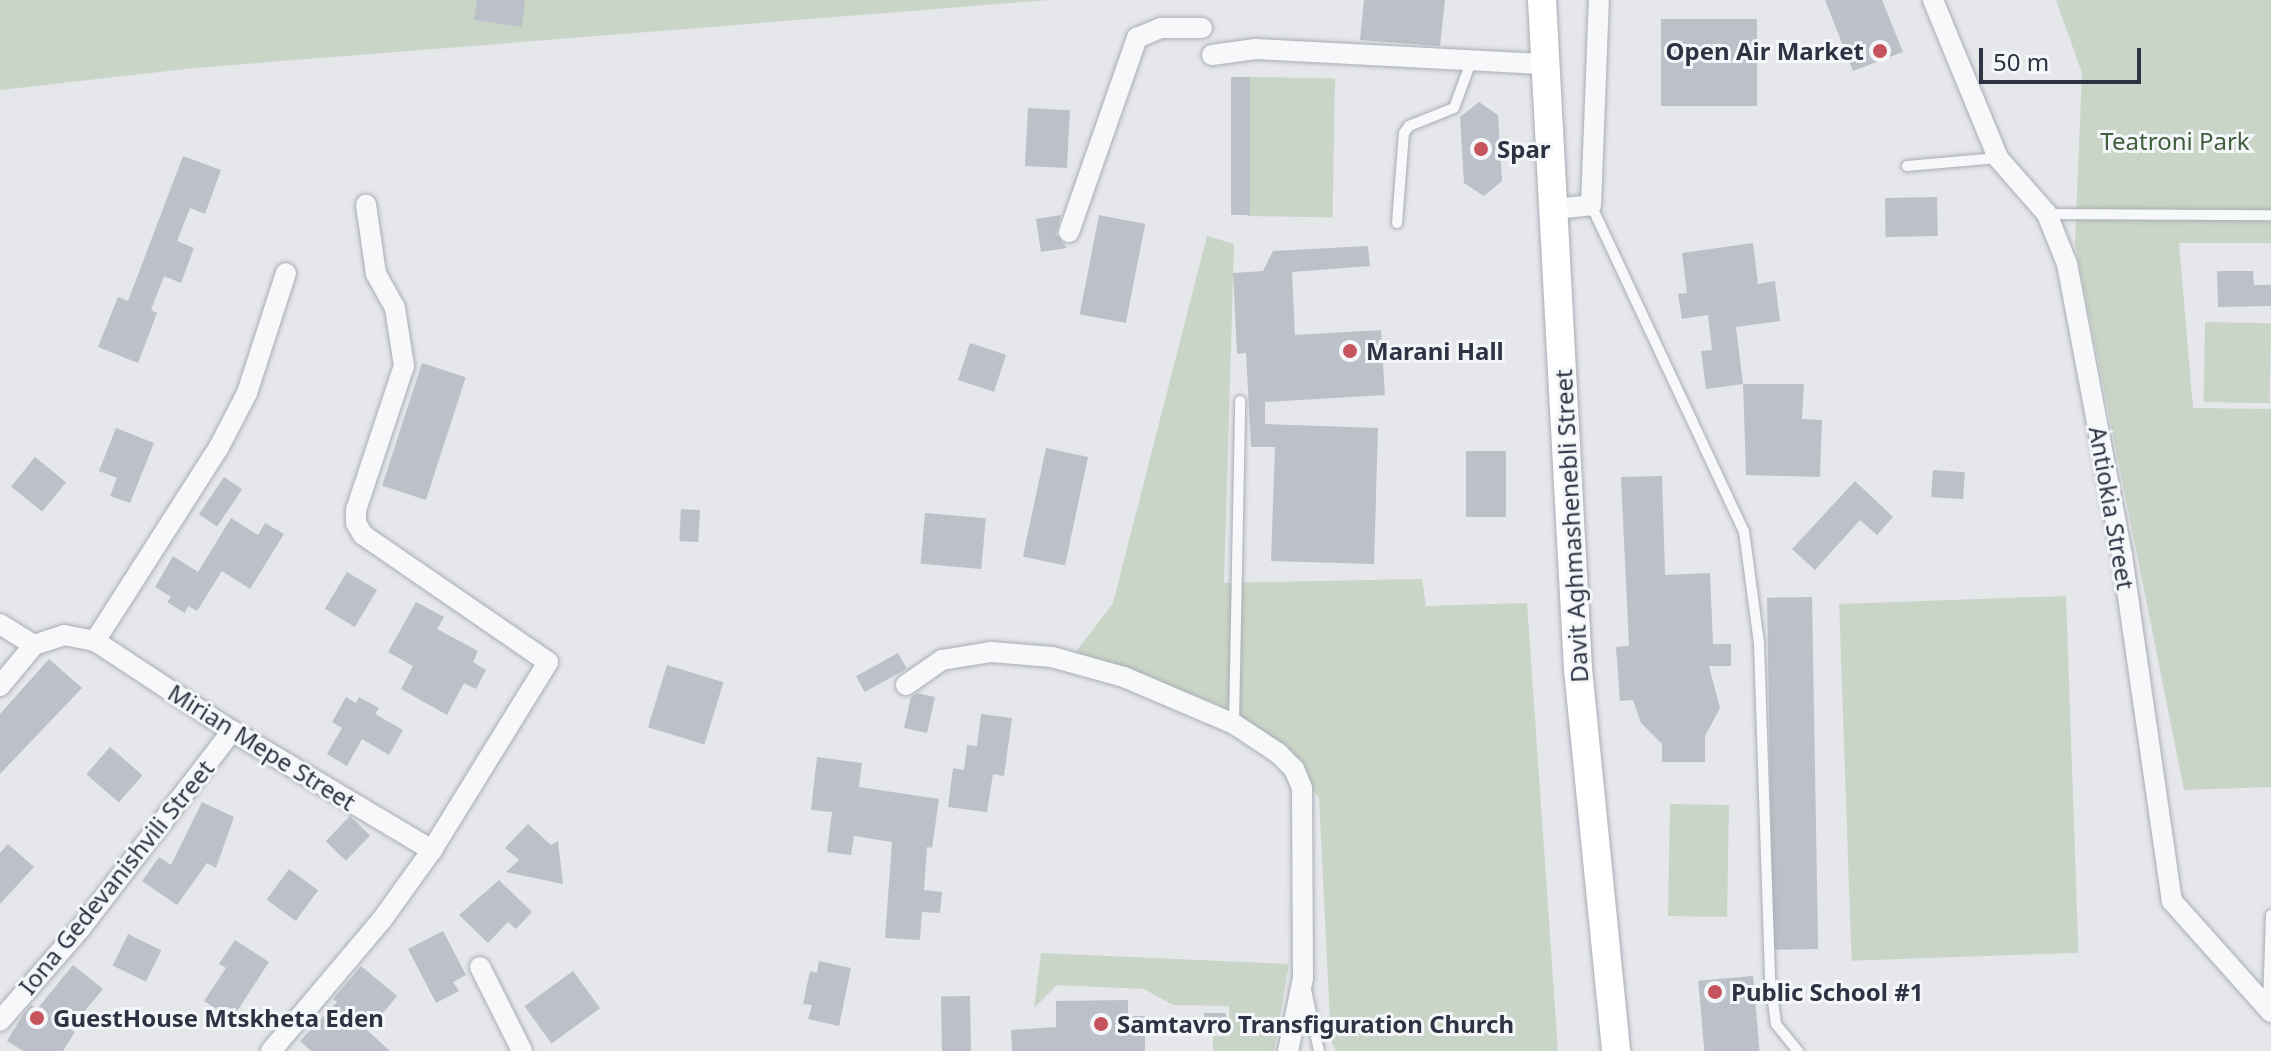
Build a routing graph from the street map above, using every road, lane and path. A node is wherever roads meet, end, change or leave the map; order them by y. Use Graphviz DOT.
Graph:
graph roads {
  1 [pos="1542,0"];
  2 [pos="1599,0"];
  3 [pos="1933,0"];
  4 [pos="1202,28"];
  5 [pos="1212,55"];
  6 [pos="1471,62"];
  7 [pos="1547,64"];
  8 [pos="1998,158"];
  9 [pos="1907,166"];
  10 [pos="366,205"];
  11 [pos="1591,205"];
  12 [pos="1555,209"];
  13 [pos="2047,214"];
  14 [pos="2271,215"];
  15 [pos="1397,223"];
  16 [pos="1069,232"];
  17 [pos="286,273"];
  18 [pos="1240,401"];
  19 [pos="0,624"];
  20 [pos="95,641"];
  21 [pos="34,645"];
  22 [pos="906,685"];
  23 [pos="0,686"];
  24 [pos="1234,724"];
  25 [pos="232,731"];
  26 [pos="432,850"];
  27 [pos="2271,915"];
  28 [pos="480,967"];
  29 [pos="1303,978"];
  30 [pos="2270,1011"];
  31 [pos="0,1021"];
  32 [pos="271,1051"];
  33 [pos="522,1051"];
  34 [pos="1288,1051"];
  35 [pos="1319,1051"];
  36 [pos="1616,1051"];
  37 [pos="1798,1051"];
  1 -- 7 [label="main road, Davit Aghmashenebli Street"];
  2 -- 11 [label="street"];
  3 -- 8 [label="street, Antiokia Street"];
  4 -- 16 [label="street"];
  5 -- 6 [label="street"];
  6 -- 7 [label="street"];
  6 -- 15 [label="lane"];
  7 -- 12 [label="main road, Davit Aghmashenebli Street"];
  8 -- 9 [label="lane"];
  8 -- 13 [label="street, Antiokia Street"];
  10 -- 26 [label="street"];
  11 -- 12 [label="street"];
  11 -- 37 [label="lane"];
  12 -- 36 [label="main road, Davit Aghmashenebli Street"];
  13 -- 14 [label="lane"];
  13 -- 30 [label="street, Antiokia Street"];
  17 -- 20 [label="street"];
  18 -- 24 [label="lane"];
  19 -- 21 [label="street"];
  20 -- 21 [label="street"];
  20 -- 25 [label="street, Mirian Mepe Street"];
  21 -- 23 [label="street"];
  22 -- 24 [label="street"];
  24 -- 29 [label="street"];
  25 -- 26 [label="street, Mirian Mepe Street"];
  25 -- 31 [label="street, Iona Gedevanishvili Street"];
  26 -- 32 [label="street"];
  27 -- 30 [label="lane"];
  28 -- 33 [label="street"];
  29 -- 34 [label="street"];
  29 -- 35 [label="lane"];
}
